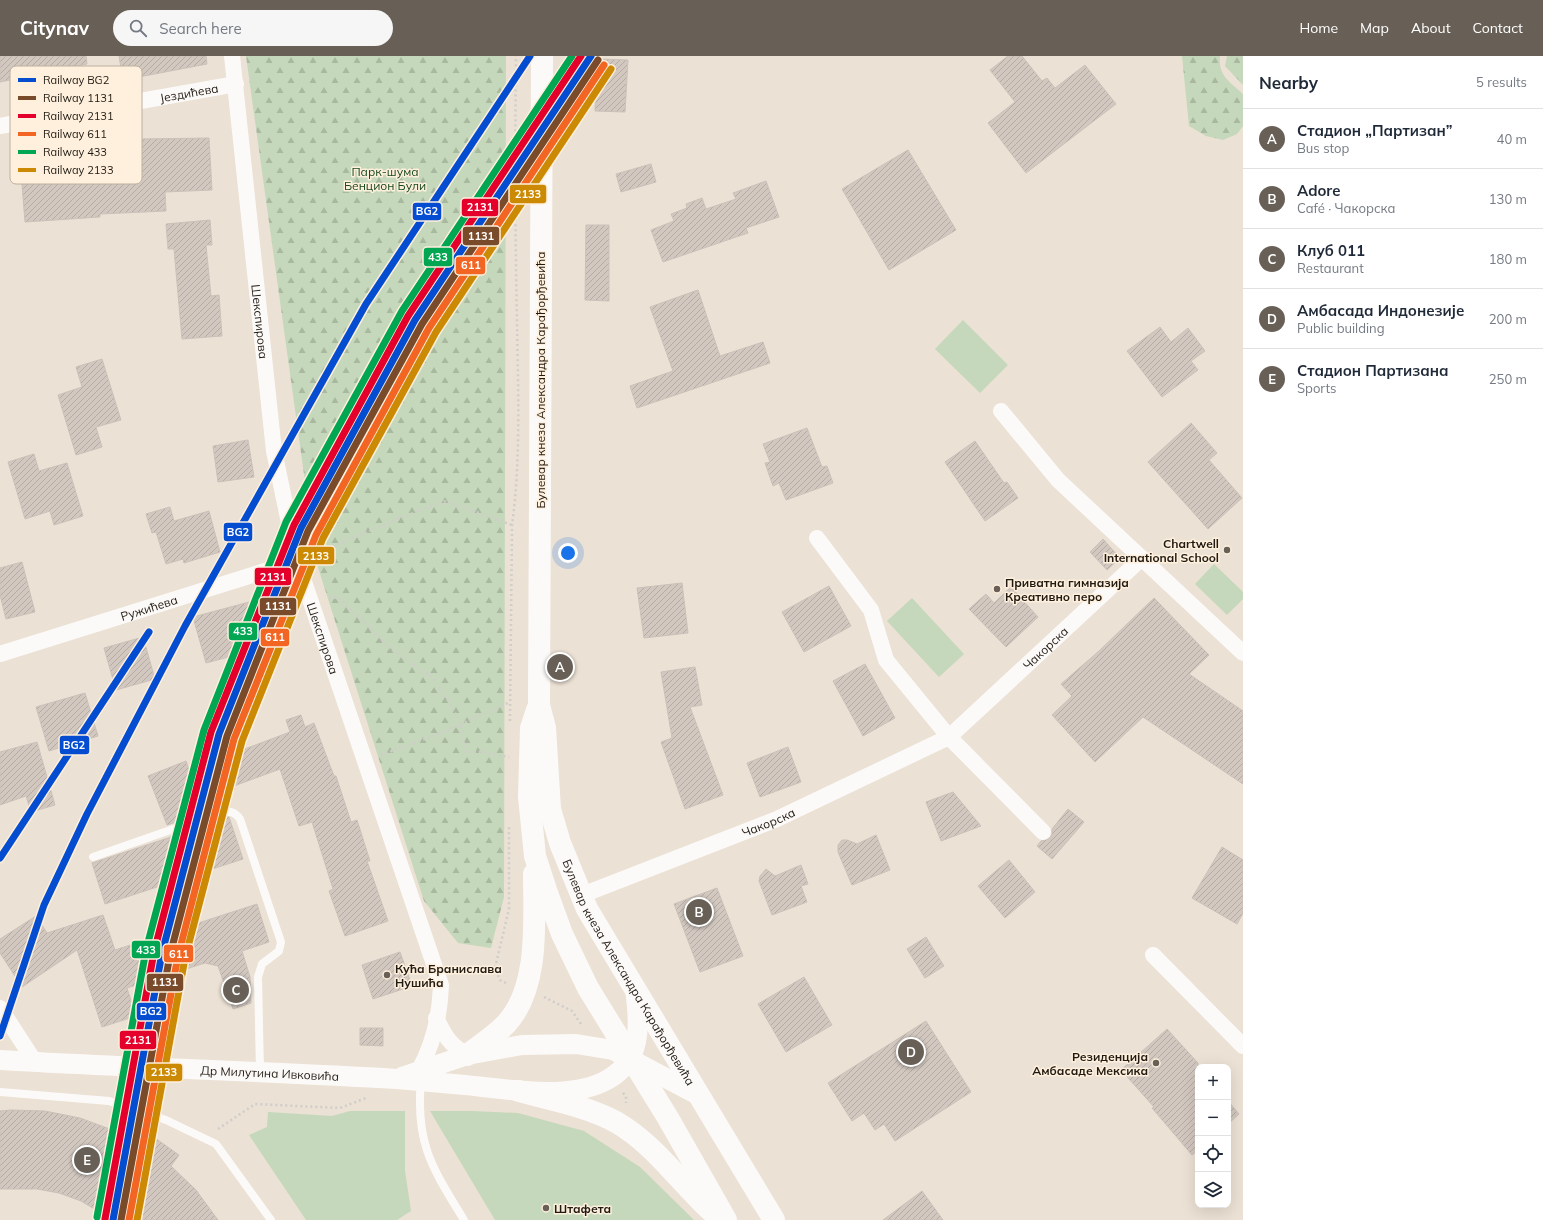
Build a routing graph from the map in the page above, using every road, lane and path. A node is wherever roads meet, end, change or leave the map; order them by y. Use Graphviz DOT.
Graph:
graph roads {
  1 [pos="232,56"];
  2 [pos="542,56"];
  3 [pos="236,84"];
  4 [pos="142,101"];
  5 [pos="10,124"];
  6 [pos="0,126"];
  7 [pos="1001,411"];
  8 [pos="512,524"];
  9 [pos="817,538"];
  10 [pos="1142,558"];
  11 [pos="297,561"];
  12 [pos="311,600"];
  13 [pos="1243,653"];
  14 [pos="0,654"];
  15 [pos="510,702"];
  16 [pos="539,705"];
  17 [pos="461,724"];
  18 [pos="949,737"];
  19 [pos="509,757"];
  20 [pos="364,761"];
  21 [pos="1043,832"];
  22 [pos="535,856"];
  23 [pos="93,857"];
  24 [pos="582,894"];
  25 [pos="1153,955"];
  26 [pos="634,983"];
  27 [pos="0,1008"];
  28 [pos="436,1018"];
  29 [pos="1243,1046"];
  30 [pos="467,1055"];
  31 [pos="631,1059"];
  32 [pos="0,1060"];
  33 [pos="35,1062"];
  34 [pos="260,1073"];
  35 [pos="420,1076"];
  36 [pos="519,1091"];
  37 [pos="0,1092"];
  38 [pos="698,1094"];
  39 [pos="370,1096"];
  40 [pos="204,1138"];
  41 [pos="271,1220"];
  42 [pos="464,1220"];
  43 [pos="720,1220"];
  44 [pos="726,1220"];
  45 [pos="774,1220"];
  1 -- 3 [label="street, Шекспирова"];
  2 -- 16 [label="main road, Булевар кнеза Александра Карађорђевића"];
  3 -- 4 [label="street, Јездићева"];
  3 -- 11 [label="street, Шекспирова"];
  5 -- 6 [label="street, Јездићева"];
  7 -- 10 [label="street"];
  8 -- 11 [label="path"];
  9 -- 18 [label="street"];
  10 -- 13 [label="street"];
  10 -- 18 [label="street, Чакорска"];
  11 -- 12 [label="street, Шекспирова"];
  11 -- 14 [label="street, Ружићева"];
  12 -- 17 [label="path"];
  12 -- 20 [label="street, Шекспирова"];
  15 -- 17 [label="path"];
  16 -- 22 [label="main road, Булевар кнеза Александра Карађорђевића"];
  16 -- 24 [label="main road, Булевар кнеза Александра Карађорђевића"];
  17 -- 19 [label="path"];
  17 -- 20 [label="path"];
  18 -- 21 [label="street"];
  18 -- 24 [label="street, Чакорска"];
  20 -- 28 [label="street, Шекспирова"];
  22 -- 30 [label="main road"];
  22 -- 31 [label="main road, Булевар кнеза Александра Карађорђевића"];
  23 -- 34 [label="lane"];
  24 -- 26 [label="main road, Булевар кнеза Александра Карађорђевића"];
  25 -- 29 [label="street"];
  26 -- 31 [label="street"];
  26 -- 38 [label="main road, Булевар кнеза Александра Карађорђевића"];
  27 -- 33 [label="street"];
  28 -- 30 [label="street"];
  28 -- 35 [label="street, Шекспирова"];
  30 -- 31 [label="street, Др Милутина Ивковића"];
  30 -- 35 [label="street, Др Милутина Ивковића"];
  31 -- 36 [label="street, Др Милутина Ивковића"];
  31 -- 38 [label="street, Др Милутина Ивковића"];
  31 -- 44 [label="main road, Булевар кнеза Александра Карађорђевића"];
  32 -- 33 [label="street, Др Милутина Ивковића"];
  33 -- 34 [label="street, Др Милутина Ивковића"];
  34 -- 35 [label="street, Др Милутина Ивковића"];
  35 -- 36 [label="street, Др Милутина Ивковића"];
  35 -- 42 [label="lane"];
  36 -- 43 [label="main road"];
  37 -- 40 [label="lane"];
  38 -- 45 [label="main road, Булевар кнеза Александра Карађорђевића"];
  39 -- 40 [label="path"];
  40 -- 41 [label="lane"];
}
